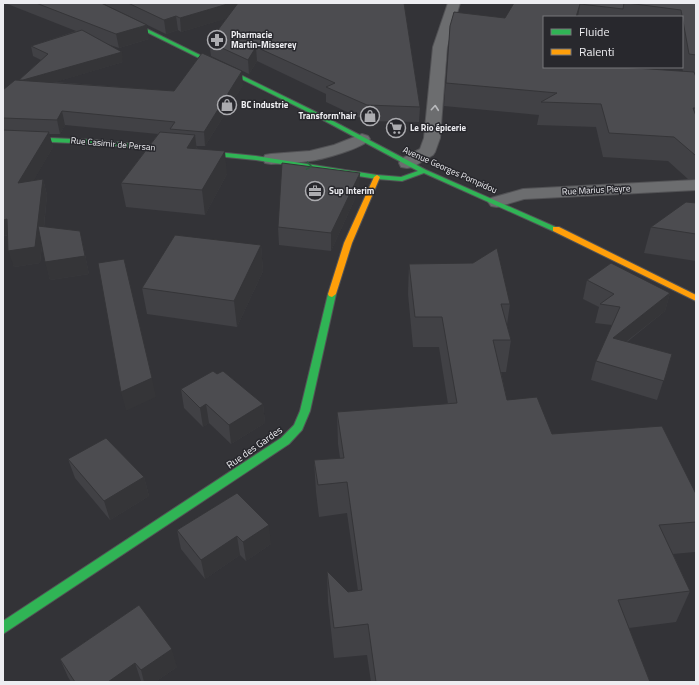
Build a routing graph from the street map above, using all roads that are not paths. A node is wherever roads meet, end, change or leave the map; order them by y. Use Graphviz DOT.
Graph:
graph roads {
  1 [pos="90,3"];
  2 [pos="454,3"];
  3 [pos="3,138"];
  4 [pos="362,140"];
  5 [pos="271,159"];
  6 [pos="407,162"];
  7 [pos="424,171"];
  8 [pos="377,177"];
  9 [pos="696,185"];
  10 [pos="497,202"];
  11 [pos="696,298"];
  12 [pos="3,628"];
  1 -- 4 [label="street, Avenue Georges Pompidou"];
  6 -- 2 [label="street, one-way"];
  3 -- 5 [label="street, Rue Casimir de Persan"];
  4 -- 5 [label="street, Rue Casimir de Persan"];
  4 -- 6 [label="street, Avenue Georges Pompidou"];
  5 -- 8 [label="street, Rue Casimir de Persan, one-way"];
  6 -- 7 [label="street, Avenue Georges Pompidou"];
  7 -- 8 [label="street, Rue Casimir de Persan"];
  7 -- 10 [label="street, Avenue Georges Pompidou"];
  8 -- 12 [label="street, Rue des Gardes"];
  9 -- 10 [label="street, Rue Marius Pieyre"];
  10 -- 11 [label="street, Avenue Georges Pompidou"];
}
